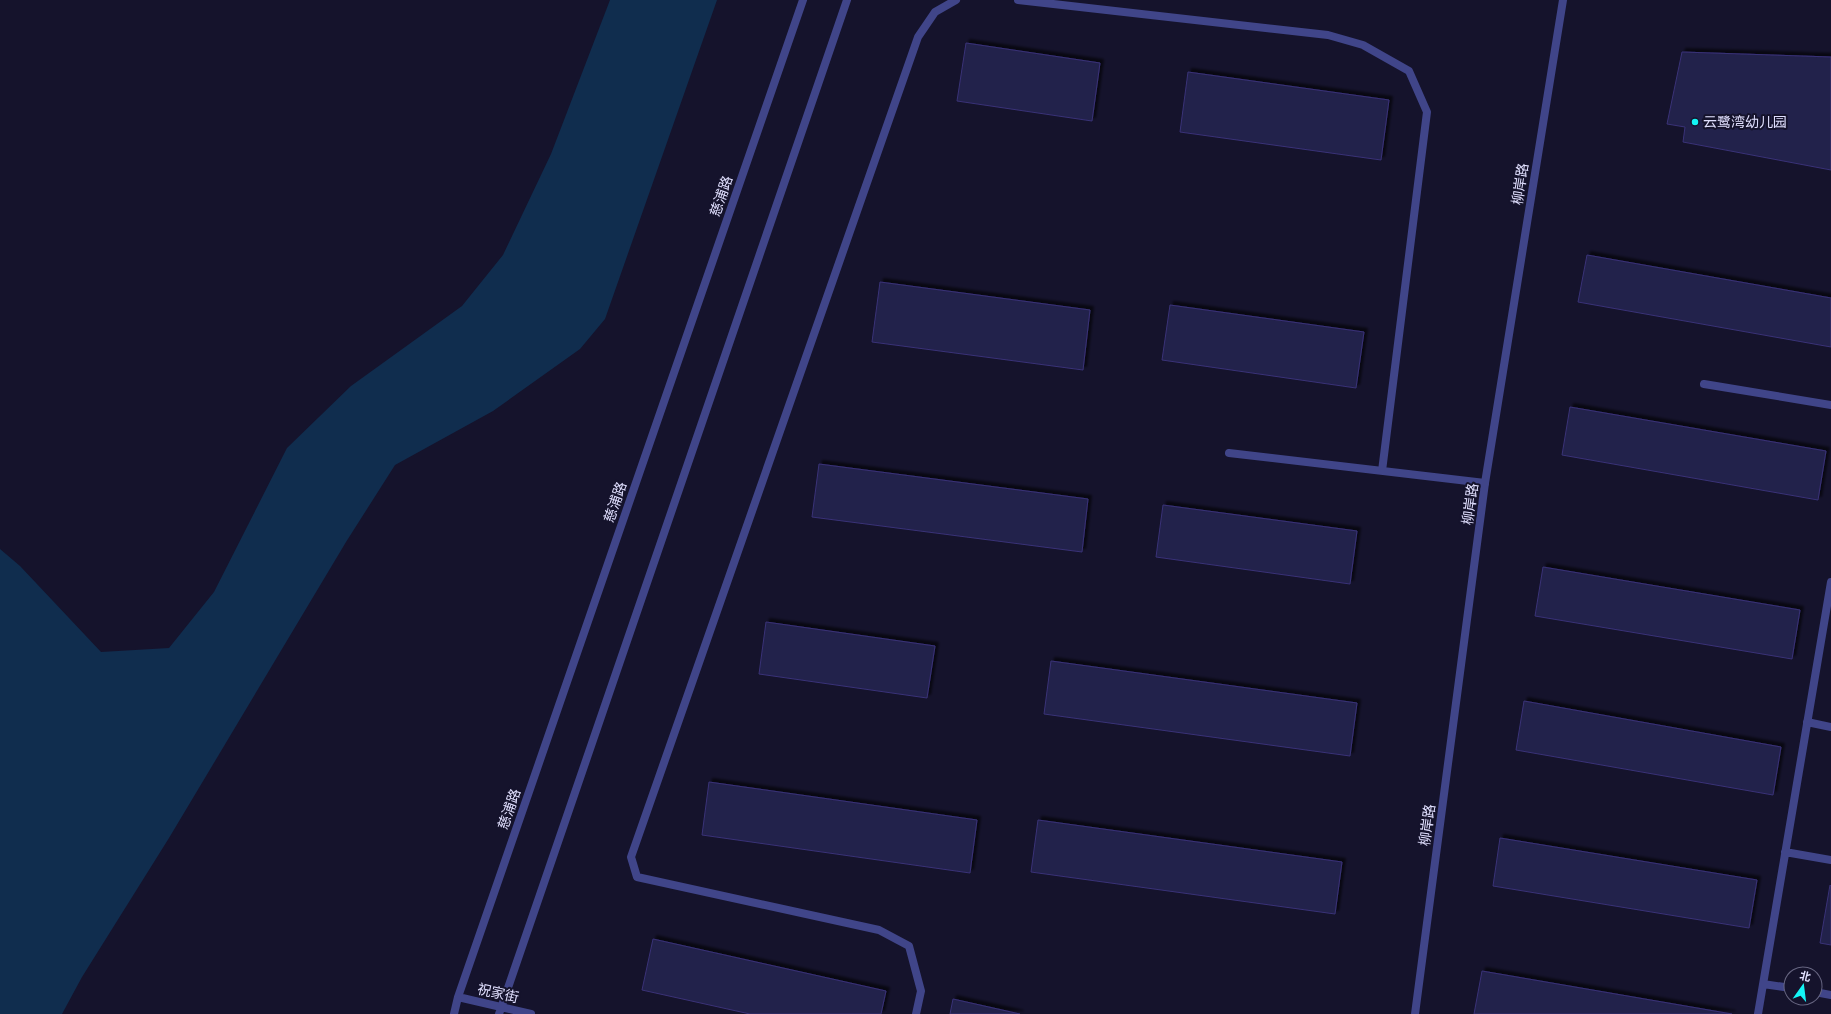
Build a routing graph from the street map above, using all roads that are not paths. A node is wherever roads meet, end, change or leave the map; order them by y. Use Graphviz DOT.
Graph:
graph roads {
  1 [pos="803,0"];
  2 [pos="847,0"];
  3 [pos="956,0"];
  4 [pos="1018,0"];
  5 [pos="1563,0"];
  6 [pos="1704,384"];
  7 [pos="1831,405"];
  8 [pos="1229,453"];
  9 [pos="1382,470"];
  10 [pos="1486,482"];
  11 [pos="1831,582"];
  12 [pos="1830,593"];
  13 [pos="1807,722"];
  14 [pos="1831,726"];
  15 [pos="1785,852"];
  16 [pos="1831,860"];
  17 [pos="1763,984"];
  18 [pos="1783,987"];
  19 [pos="458,997"];
  20 [pos="500,1010"];
  21 [pos="454,1014"];
  22 [pos="531,1014"];
  23 [pos="916,1014"];
  24 [pos="1415,1014"];
  25 [pos="1758,1014"];
  1 -- 19 [label="street, 慈浦路"];
  2 -- 20 [label="street"];
  3 -- 23 [label="street"];
  4 -- 9 [label="street"];
  5 -- 10 [label="street, 柳岸路"];
  6 -- 7 [label="street"];
  8 -- 9 [label="street"];
  9 -- 10 [label="street"];
  10 -- 24 [label="street, 柳岸路"];
  11 -- 12 [label="street"];
  12 -- 13 [label="street"];
  13 -- 14 [label="street"];
  13 -- 15 [label="street"];
  15 -- 16 [label="street"];
  15 -- 17 [label="street"];
  17 -- 18 [label="street"];
  17 -- 25 [label="street"];
  19 -- 20 [label="street, 祝家街"];
  19 -- 21 [label="street, 慈浦路"];
  20 -- 22 [label="street, 祝家街"];
}
